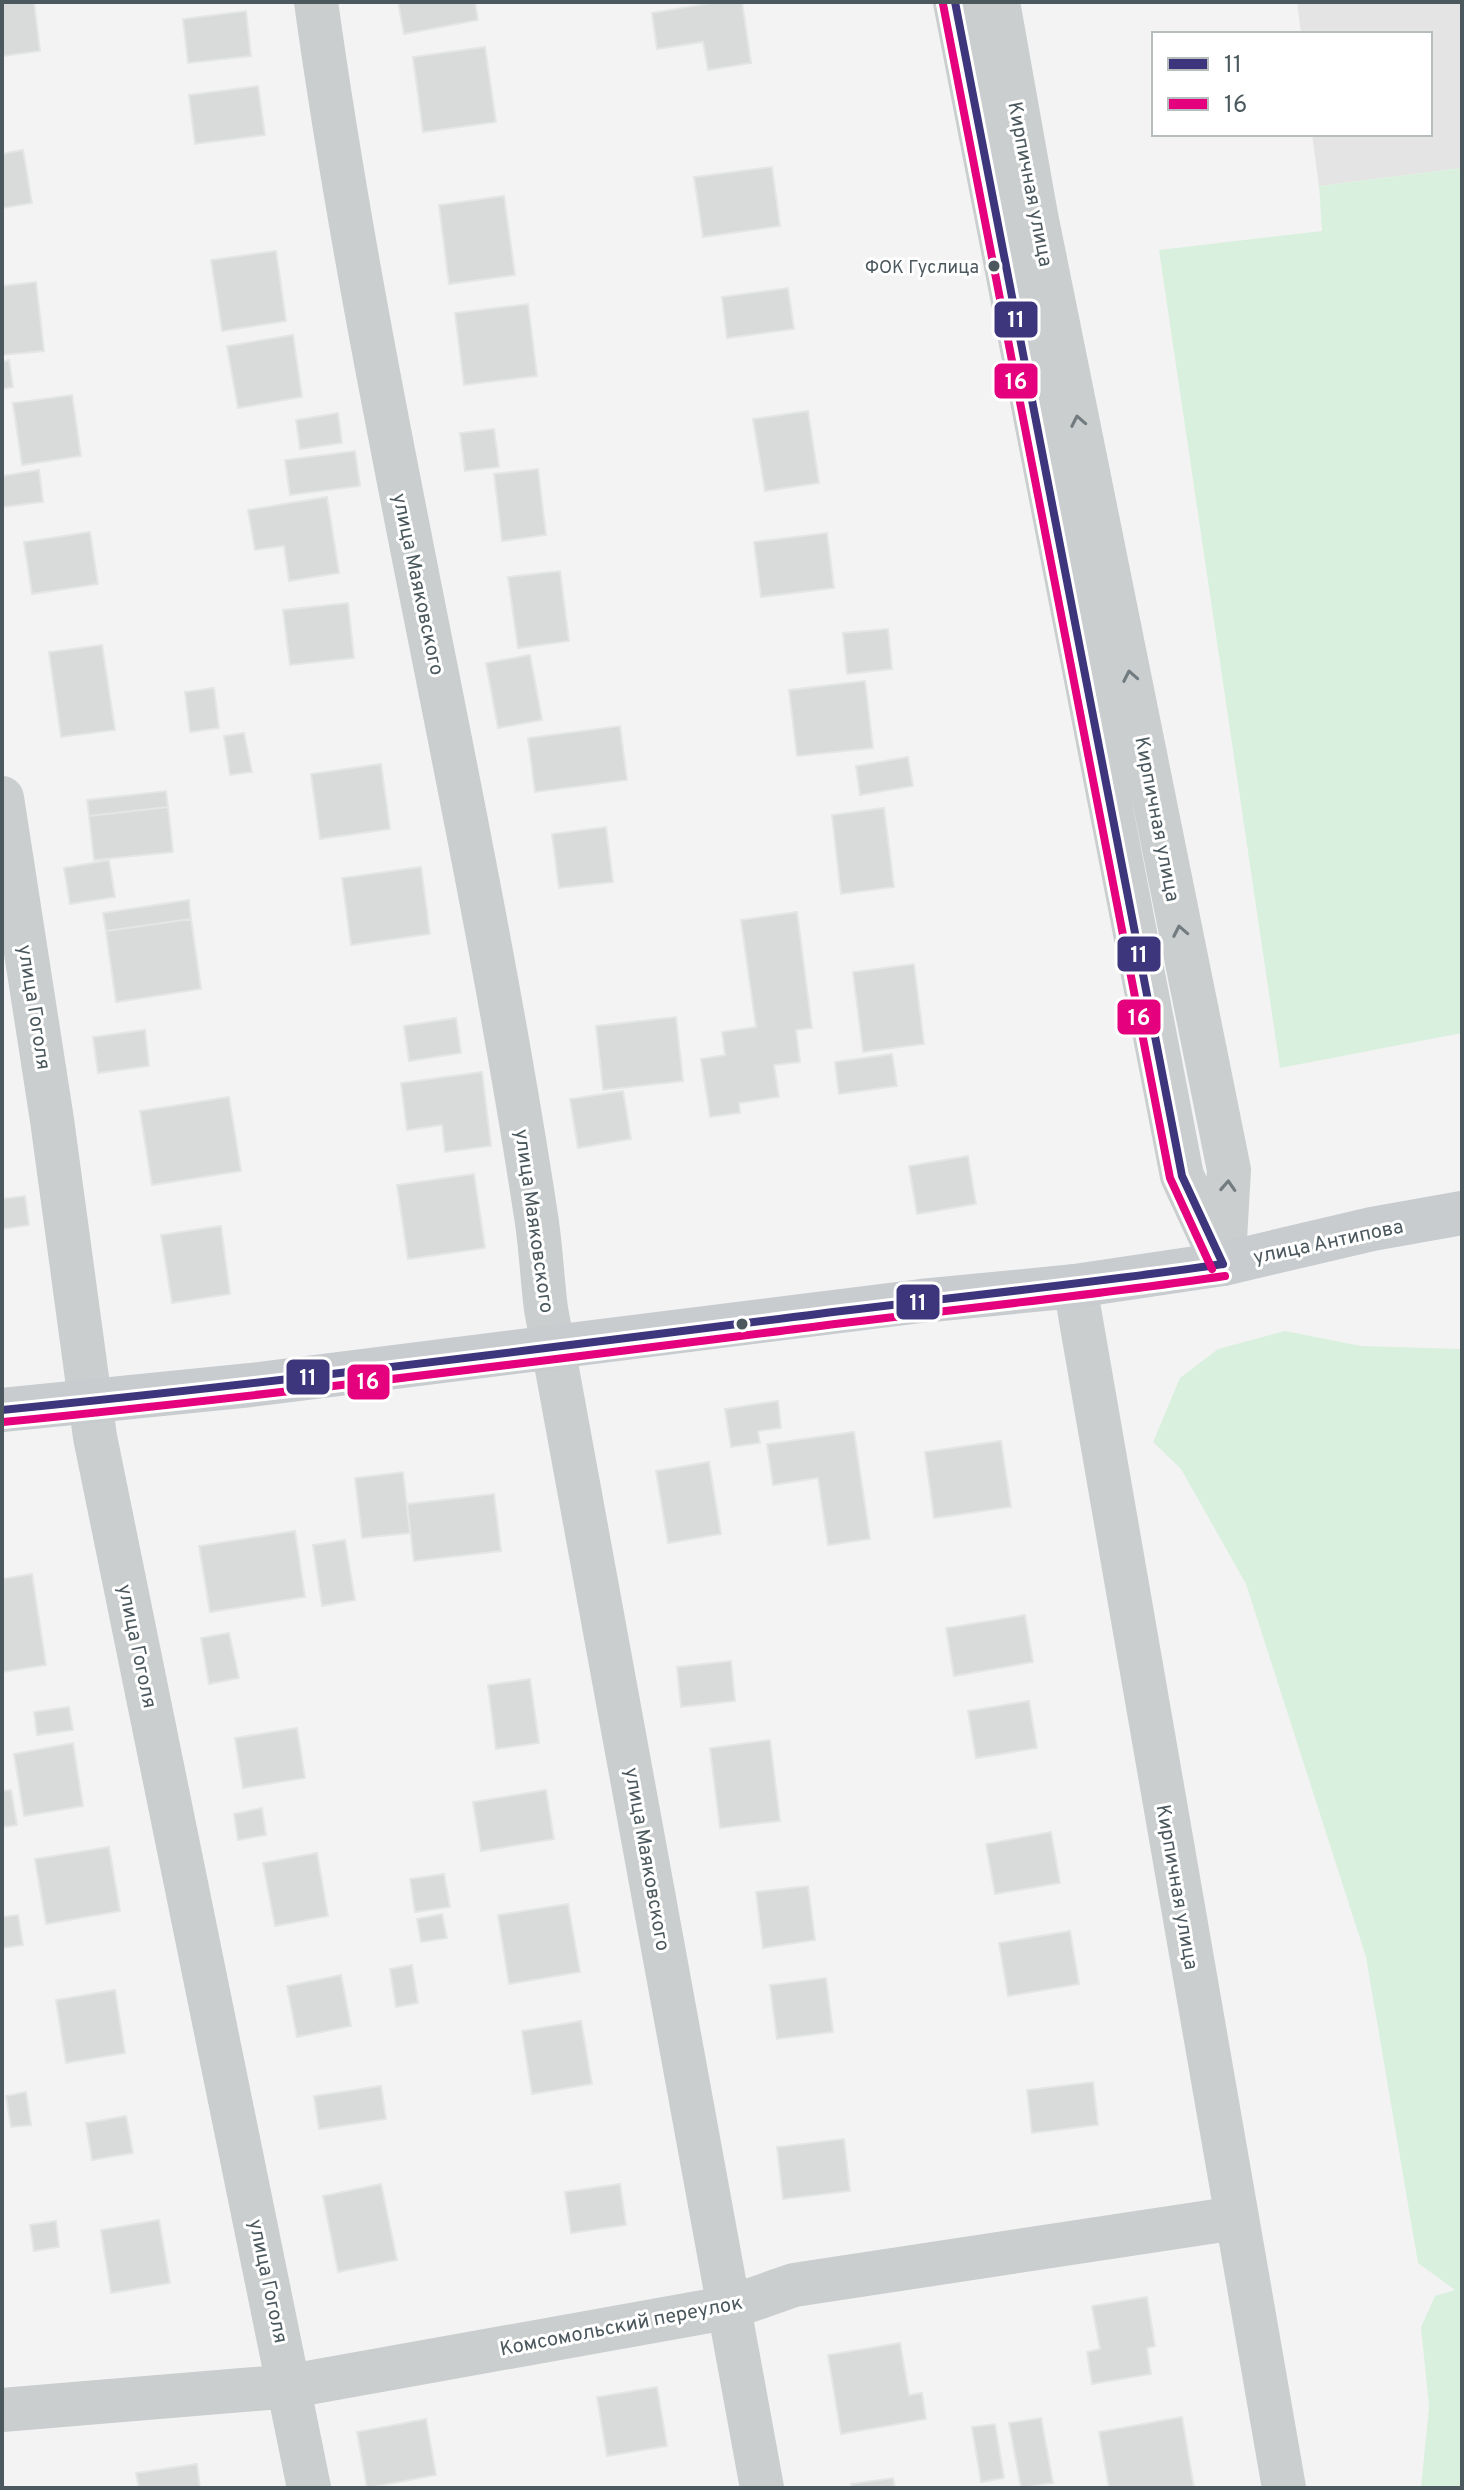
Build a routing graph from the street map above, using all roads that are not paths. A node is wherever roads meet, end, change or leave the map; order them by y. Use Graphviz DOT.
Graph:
graph roads {
  1 [pos="316,2"];
  2 [pos="955,2"];
  3 [pos="998,2"];
  4 [pos="2,798"];
  5 [pos="1462,1213"];
  6 [pos="1223,1264"];
  7 [pos="1075,1286"];
  8 [pos="555,1348"];
  9 [pos="91,1401"];
  10 [pos="2,1410"];
  11 [pos="1236,2218"];
  12 [pos="731,2307"];
  13 [pos="291,2386"];
  14 [pos="2,2410"];
  15 [pos="309,2488"];
  16 [pos="762,2488"];
  17 [pos="1284,2488"];
  1 -- 8 [label="street, улица Маяковского"];
  2 -- 6 [label="street, Кирпичная улица"];
  6 -- 3 [label="street, Кирпичная улица, one-way"];
  4 -- 9 [label="street, улица Гоголя"];
  5 -- 6 [label="main road, улица Антипова"];
  6 -- 7 [label="main road, улица Антипова"];
  7 -- 8 [label="main road, улица Антипова"];
  7 -- 11 [label="street, Кирпичная улица"];
  8 -- 9 [label="main road, улица Антипова"];
  8 -- 12 [label="street, улица Маяковского"];
  9 -- 10 [label="main road, улица Антипова"];
  9 -- 13 [label="street, улица Гоголя"];
  11 -- 12 [label="street, Комсомольский переулок"];
  11 -- 17 [label="street, Кирпичная улица"];
  12 -- 13 [label="street, Комсомольский переулок"];
  12 -- 16 [label="street, улица Маяковского"];
  13 -- 14 [label="street, Комсомольский переулок"];
  13 -- 15 [label="street, улица Гоголя"];
}
